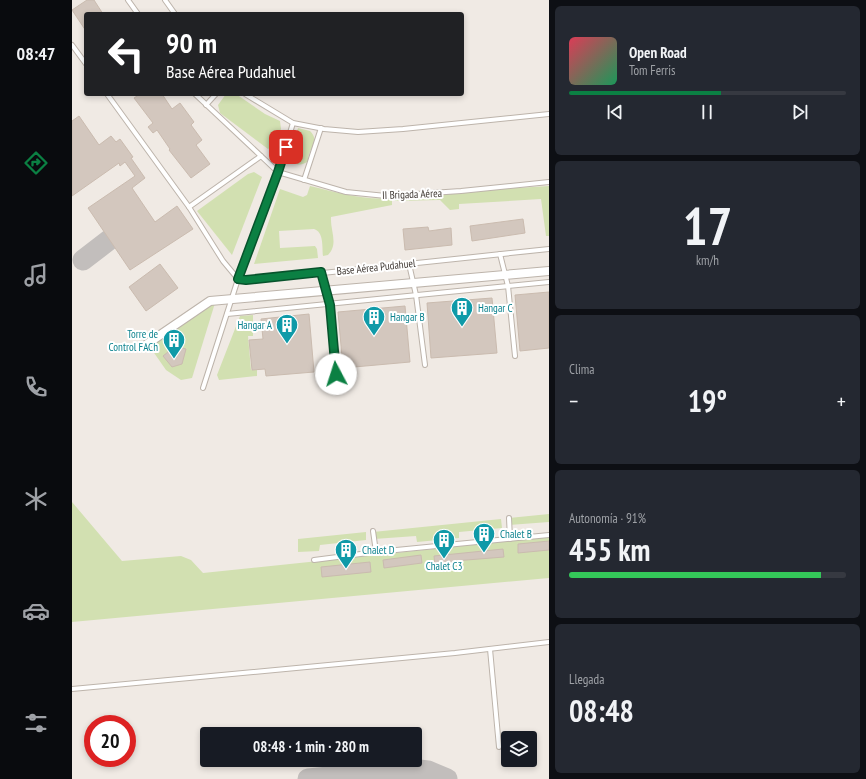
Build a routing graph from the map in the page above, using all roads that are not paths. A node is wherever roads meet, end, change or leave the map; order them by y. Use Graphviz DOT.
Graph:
graph roads {
  1 [pos="128,0"];
  2 [pos="165,0"];
  3 [pos="137,12"];
  4 [pos="174,12"];
  5 [pos="72,45"];
  6 [pos="84,61"];
  7 [pos="108,96"];
  8 [pos="197,96"];
  9 [pos="214,96"];
  10 [pos="248,96"];
  11 [pos="206,105"];
  12 [pos="549,114"];
  13 [pos="293,123"];
  14 [pos="321,128"];
  15 [pos="261,156"];
  16 [pos="278,172"];
  17 [pos="304,180"];
  18 [pos="549,182"];
  19 [pos="189,207"];
  20 [pos="549,249"];
  21 [pos="500,254"];
  22 [pos="409,264"];
  23 [pos="549,271"];
  24 [pos="321,272"];
  25 [pos="505,275"];
  26 [pos="238,279"];
  27 [pos="549,282"];
  28 [pos="413,283"];
  29 [pos="508,286"];
  30 [pos="326,291"];
  31 [pos="416,296"];
  32 [pos="232,299"];
  33 [pos="330,305"];
  34 [pos="227,314"];
  35 [pos="147,344"];
  36 [pos="515,356"];
  37 [pos="425,365"];
  38 [pos="336,374"];
  39 [pos="203,388"];
  40 [pos="509,518"];
  41 [pos="373,532"];
  42 [pos="549,535"];
  43 [pos="510,539"];
  44 [pos="376,552"];
  45 [pos="314,560"];
  46 [pos="549,642"];
  47 [pos="490,649"];
  48 [pos="72,689"];
  49 [pos="499,747"];
  1 -- 3 [label="lane"];
  2 -- 4 [label="lane"];
  5 -- 6 [label="lane"];
  7 -- 19 [label="lane"];
  8 -- 11 [label="lane, II Brigada Aérea"];
  9 -- 11 [label="lane"];
  10 -- 13 [label="lane"];
  11 -- 15 [label="lane, II Brigada Aérea"];
  12 -- 14 [label="lane"];
  13 -- 14 [label="lane"];
  13 -- 16 [label="lane"];
  14 -- 17 [label="lane"];
  15 -- 16 [label="lane, II Brigada Aérea"];
  15 -- 19 [label="lane"];
  16 -- 17 [label="lane, II Brigada Aérea"];
  16 -- 26 [label="lane"];
  17 -- 18 [label="lane, II Brigada Aérea"];
  19 -- 26 [label="lane"];
  20 -- 21 [label="lane, Base Aérea Pudahuel"];
  21 -- 22 [label="lane, Base Aérea Pudahuel"];
  21 -- 25 [label="lane"];
  22 -- 24 [label="lane, Base Aérea Pudahuel"];
  22 -- 28 [label="lane"];
  23 -- 25 [label="street"];
  24 -- 26 [label="lane, Base Aérea Pudahuel"];
  24 -- 30 [label="lane"];
  25 -- 28 [label="street"];
  25 -- 29 [label="lane"];
  26 -- 32 [label="lane"];
  27 -- 29 [label="lane"];
  28 -- 30 [label="street"];
  28 -- 31 [label="lane"];
  29 -- 31 [label="lane"];
  29 -- 36 [label="lane"];
  30 -- 32 [label="street"];
  30 -- 33 [label="lane"];
  31 -- 33 [label="lane"];
  31 -- 37 [label="lane"];
  32 -- 34 [label="lane"];
  32 -- 35 [label="street"];
  33 -- 34 [label="lane"];
  33 -- 38 [label="lane"];
  34 -- 39 [label="lane"];
  40 -- 43 [label="lane"];
  41 -- 44 [label="lane"];
  42 -- 43 [label="lane"];
  43 -- 44 [label="lane"];
  44 -- 45 [label="lane"];
  46 -- 47 [label="lane"];
  47 -- 48 [label="lane"];
  47 -- 49 [label="lane"];
}
